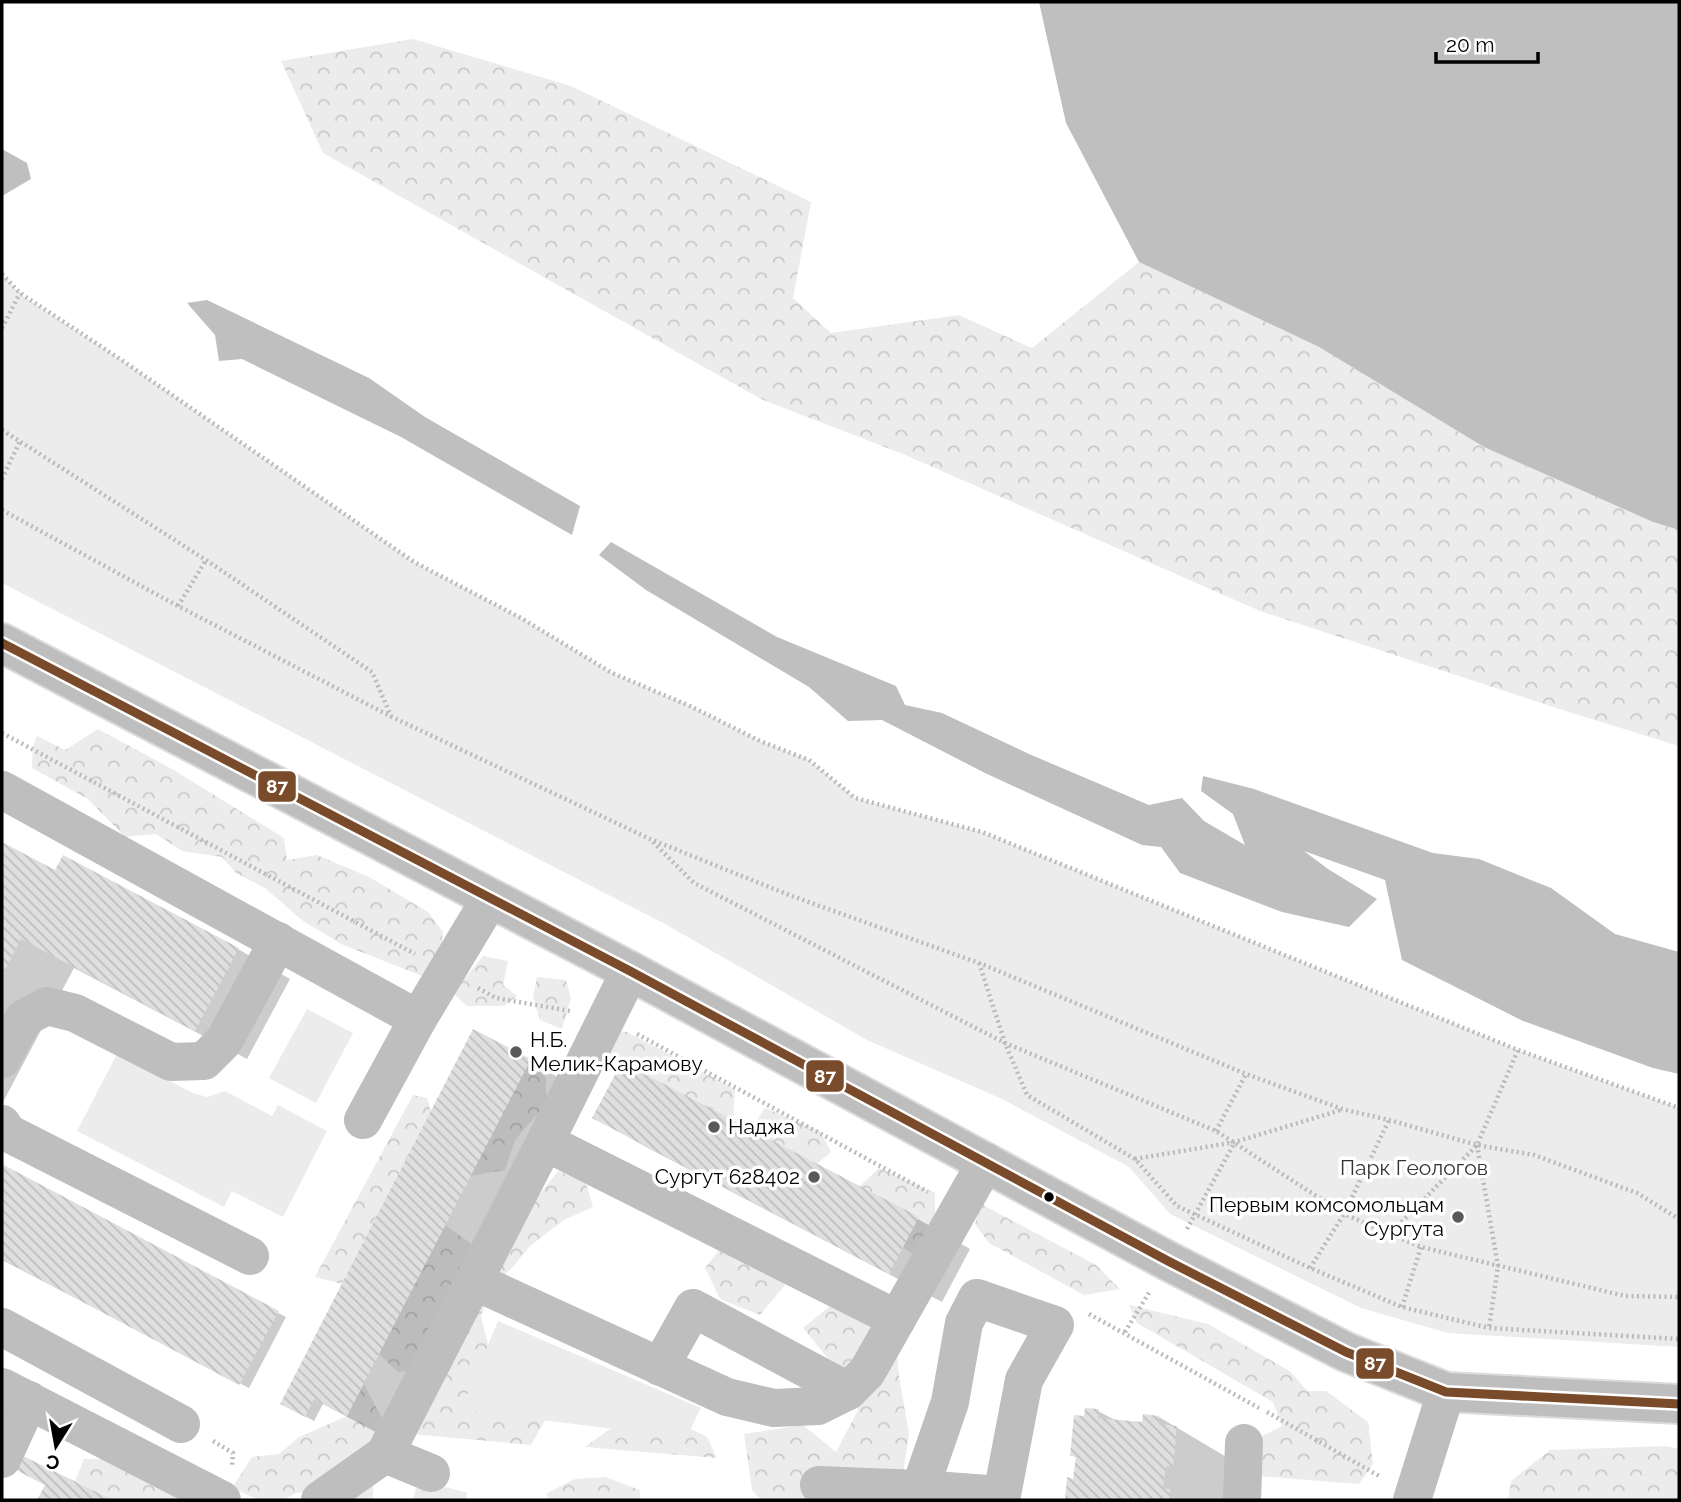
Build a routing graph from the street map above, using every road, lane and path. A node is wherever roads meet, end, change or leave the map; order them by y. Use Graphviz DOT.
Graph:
graph roads {
  1 [pos="2,274"];
  2 [pos="20,293"];
  3 [pos="2,328"];
  4 [pos="2,430"];
  5 [pos="20,441"];
  6 [pos="2,479"];
  7 [pos="2,510"];
  8 [pos="206,559"];
  9 [pos="178,606"];
  10 [pos="2,643"];
  11 [pos="392,717"];
  12 [pos="2,733"];
  13 [pos="2,790"];
  14 [pos="650,839"];
  15 [pos="490,899"];
  16 [pos="278,941"];
  17 [pos="979,964"];
  18 [pos="447,971"];
  19 [pos="630,971"];
  20 [pos="606,1017"];
  21 [pos="418,1019"];
  22 [pos="1005,1043"];
  23 [pos="1518,1050"];
  24 [pos="2,1059"];
  25 [pos="1246,1074"];
  26 [pos="1679,1108"];
  27 [pos="1342,1110"];
  28 [pos="1389,1120"];
  29 [pos="363,1121"];
  30 [pos="2,1124"];
  31 [pos="1216,1131"];
  32 [pos="545,1142"];
  33 [pos="1235,1142"];
  34 [pos="1477,1145"];
  35 [pos="1135,1159"];
  36 [pos="986,1162"];
  37 [pos="960,1209"];
  38 [pos="1344,1214"];
  39 [pos="1196,1216"];
  40 [pos="1679,1219"];
  41 [pos="1390,1234"];
  42 [pos="1421,1247"];
  43 [pos="250,1256"];
  44 [pos="1498,1266"];
  45 [pos="1311,1268"];
  46 [pos="474,1281"];
  47 [pos="1679,1297"];
  48 [pos="1077,1307"];
  49 [pos="1402,1307"];
  50 [pos="897,1320"];
  51 [pos="2,1328"];
  52 [pos="1489,1328"];
  53 [pos="1679,1339"];
  54 [pos="660,1367"];
  55 [pos="848,1391"];
  56 [pos="1446,1392"];
  57 [pos="15,1393"];
  58 [pos="1679,1404"];
  59 [pos="196,1432"];
  60 [pos="1244,1443"];
  61 [pos="228,1449"];
  62 [pos="385,1454"];
  63 [pos="2,1459"];
  64 [pos="431,1473"];
  65 [pos="819,1485"];
  66 [pos="922,1494"];
  67 [pos="1413,1497"];
  68 [pos="1001,1498"];
  69 [pos="222,1500"];
  70 [pos="320,1500"];
  71 [pos="1241,1500"];
  1 -- 2 [label="path"];
  2 -- 3 [label="path"];
  2 -- 23 [label="path"];
  4 -- 5 [label="path"];
  5 -- 6 [label="path"];
  5 -- 8 [label="path"];
  7 -- 9 [label="path"];
  8 -- 9 [label="path"];
  8 -- 11 [label="path"];
  9 -- 11 [label="path"];
  10 -- 15 [label="main road"];
  11 -- 14 [label="path"];
  12 -- 18 [label="path"];
  13 -- 16 [label="main road"];
  14 -- 17 [label="path"];
  14 -- 22 [label="path"];
  15 -- 18 [label="main road"];
  15 -- 19 [label="main road"];
  16 -- 21 [label="main road"];
  16 -- 24 [label="main road"];
  17 -- 22 [label="path"];
  17 -- 25 [label="path"];
  18 -- 20 [label="path"];
  18 -- 21 [label="main road"];
  19 -- 20 [label="main road"];
  19 -- 36 [label="main road"];
  20 -- 32 [label="main road"];
  20 -- 37 [label="path"];
  21 -- 29 [label="main road"];
  22 -- 31 [label="path"];
  22 -- 35 [label="path"];
  23 -- 26 [label="path"];
  23 -- 34 [label="path"];
  25 -- 27 [label="path"];
  25 -- 31 [label="path"];
  27 -- 28 [label="path"];
  27 -- 33 [label="path"];
  28 -- 34 [label="path"];
  28 -- 38 [label="path"];
  30 -- 43 [label="main road"];
  31 -- 33 [label="path"];
  32 -- 46 [label="main road"];
  32 -- 50 [label="main road"];
  33 -- 35 [label="path"];
  33 -- 38 [label="path"];
  33 -- 39 [label="path"];
  34 -- 40 [label="path"];
  34 -- 41 [label="path"];
  34 -- 44 [label="path"];
  35 -- 39 [label="path"];
  36 -- 37 [label="main road"];
  36 -- 56 [label="main road"];
  37 -- 50 [label="main road"];
  38 -- 41 [label="path"];
  38 -- 45 [label="path"];
  39 -- 45 [label="path"];
  41 -- 42 [label="path"];
  42 -- 44 [label="path"];
  42 -- 49 [label="path"];
  44 -- 47 [label="path"];
  44 -- 52 [label="path"];
  45 -- 49 [label="path"];
  46 -- 54 [label="main road"];
  46 -- 62 [label="main road"];
  48 -- 67 [label="path"];
  49 -- 52 [label="path"];
  50 -- 55 [label="main road"];
  51 -- 59 [label="main road"];
  52 -- 53 [label="path"];
  54 -- 55 [label="main road"];
  54 -- 55 [label="main road"];
  56 -- 58 [label="main road"];
  56 -- 67 [label="main road"];
  57 -- 63 [label="main road"];
  57 -- 69 [label="main road"];
  59 -- 61 [label="path"];
  60 -- 71 [label="main road"];
  62 -- 64 [label="main road"];
  62 -- 70 [label="main road"];
  65 -- 66 [label="main road"];
  66 -- 68 [label="main road"];
  66 -- 68 [label="main road"];
}
